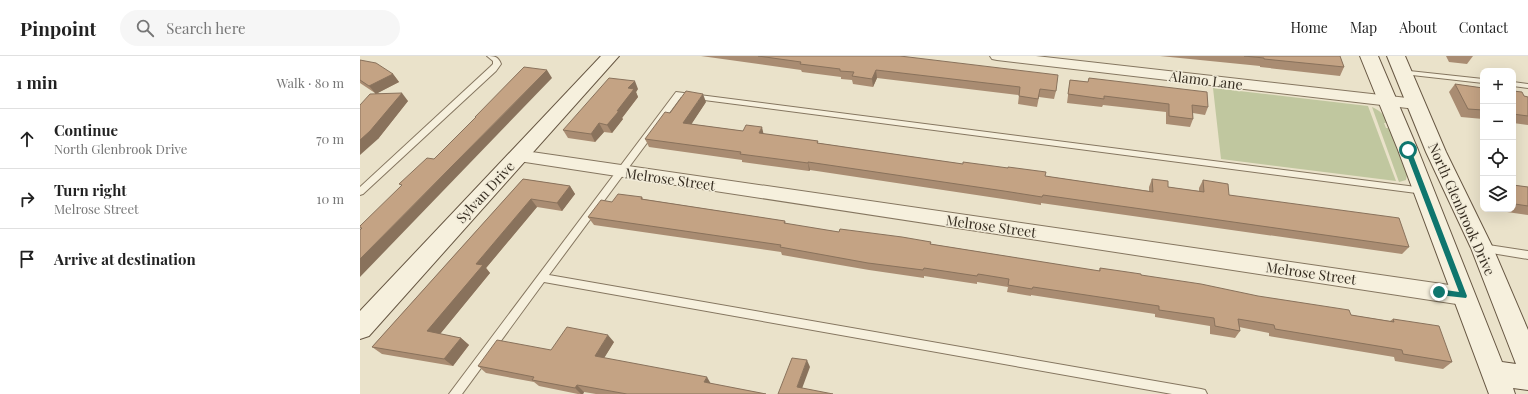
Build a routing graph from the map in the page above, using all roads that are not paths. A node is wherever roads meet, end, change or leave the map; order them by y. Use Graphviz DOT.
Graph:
graph roads {
  1 [pos="490,56"];
  2 [pos="610,56"];
  3 [pos="997,56"];
  4 [pos="1369,56"];
  5 [pos="1400,64"];
  6 [pos="1480,80"];
  7 [pos="1516,84"];
  8 [pos="1528,86"];
  9 [pos="1388,101"];
  10 [pos="1416,104"];
  11 [pos="518,156"];
  12 [pos="621,171"];
  13 [pos="1424,191"];
  14 [pos="360,192"];
  15 [pos="1482,248"];
  16 [pos="1528,255"];
  17 [pos="542,278"];
  18 [pos="1464,296"];
  19 [pos="360,328"];
  20 [pos="1528,361"];
  21 [pos="1528,378"];
  22 [pos="1498,383"];
  23 [pos="455,394"];
  24 [pos="1201,394"];
  1 -- 14 [label="lane"];
  2 -- 11 [label="main road, Sylvan Drive"];
  3 -- 9 [label="street, Alamo Lane"];
  4 -- 9 [label="main road, North Glenbrook Drive"];
  5 -- 6 [label="lane"];
  5 -- 10 [label="main road, North Glenbrook Drive"];
  7 -- 8 [label="lane"];
  9 -- 10 [label="street, Alamo Lane"];
  9 -- 13 [label="main road, North Glenbrook Drive"];
  10 -- 15 [label="main road, North Glenbrook Drive"];
  11 -- 12 [label="street, Melrose Street"];
  11 -- 19 [label="main road, Sylvan Drive"];
  12 -- 13 [label="lane"];
  12 -- 17 [label="lane"];
  12 -- 18 [label="street, Melrose Street"];
  13 -- 18 [label="main road, North Glenbrook Drive"];
  15 -- 16 [label="lane"];
  15 -- 20 [label="main road, North Glenbrook Drive"];
  17 -- 23 [label="lane"];
  17 -- 24 [label="lane"];
  18 -- 22 [label="main road, North Glenbrook Drive"];
  21 -- 22 [label="main road"];
}
